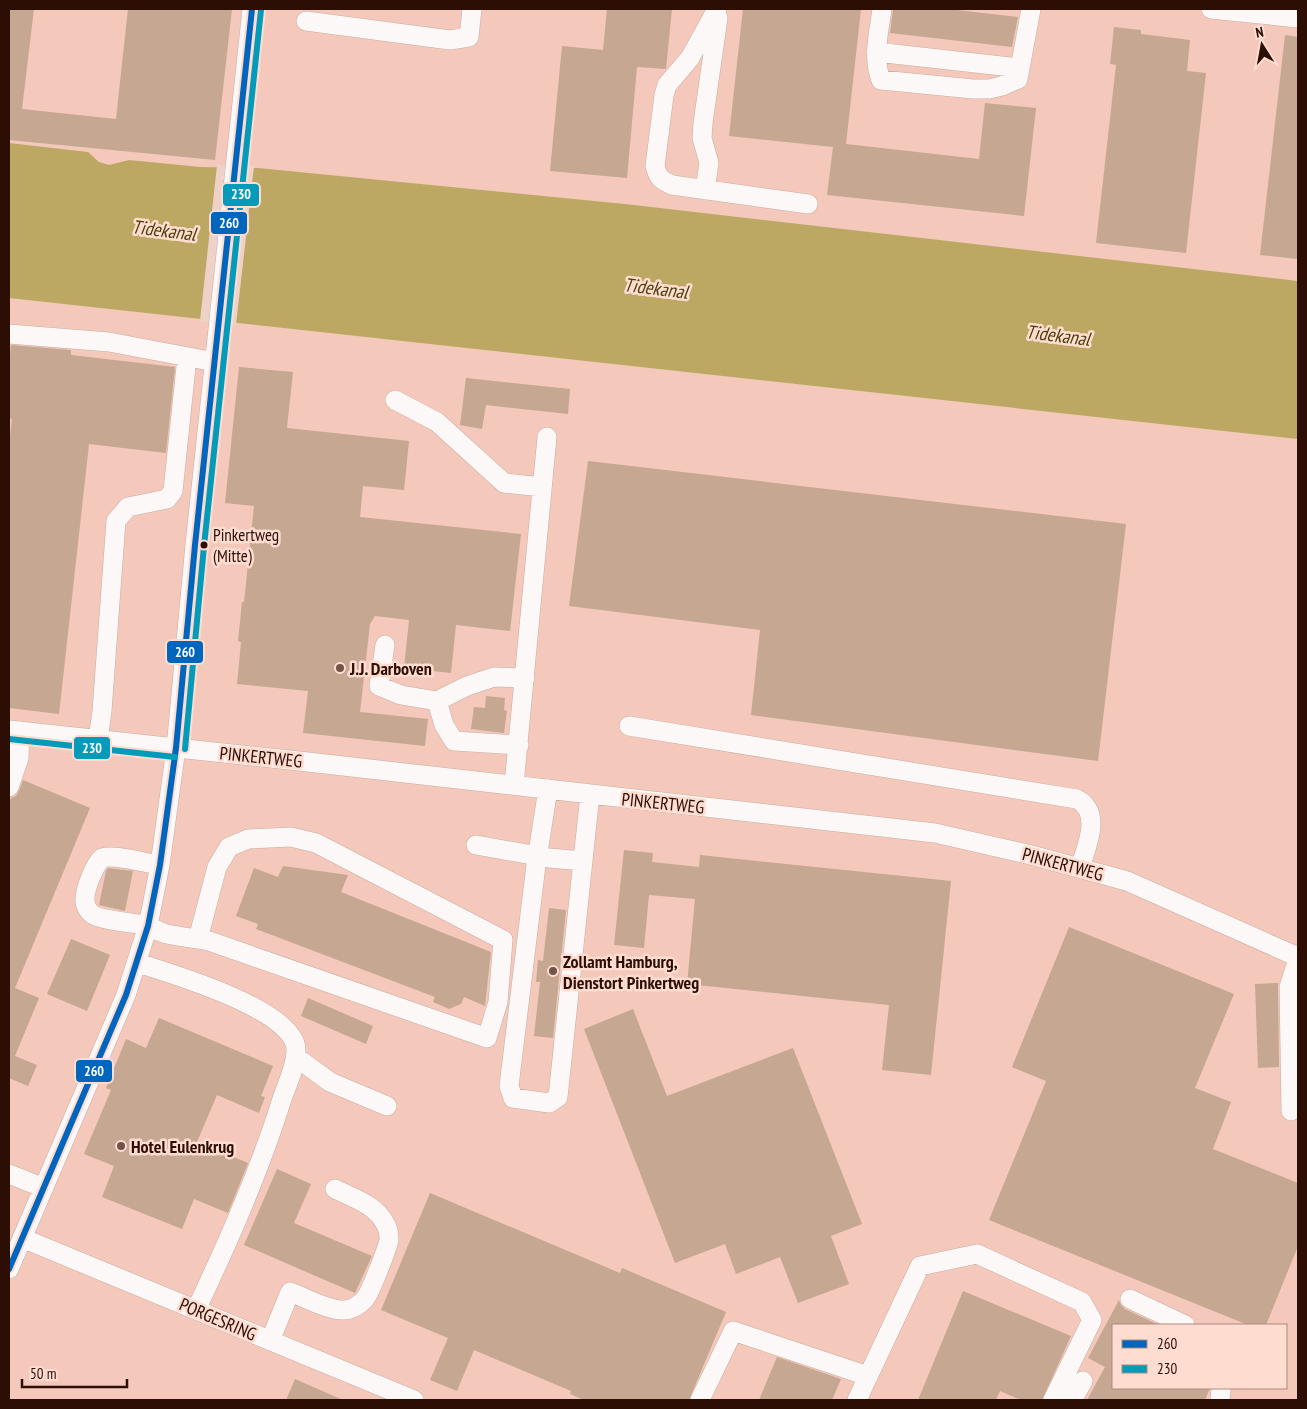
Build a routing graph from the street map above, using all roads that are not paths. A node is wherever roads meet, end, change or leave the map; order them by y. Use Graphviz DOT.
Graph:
graph roads {
  1 [pos="252,9"];
  2 [pos="472,9"];
  3 [pos="718,9"];
  4 [pos="882,9"];
  5 [pos="1031,9"];
  6 [pos="1211,9"];
  7 [pos="1298,18"];
  8 [pos="306,21"];
  9 [pos="876,52"];
  10 [pos="1020,68"];
  11 [pos="705,190"];
  12 [pos="808,204"];
  13 [pos="9,334"];
  14 [pos="187,357"];
  15 [pos="215,362"];
  16 [pos="395,400"];
  17 [pos="547,437"];
  18 [pos="542,487"];
  19 [pos="385,645"];
  20 [pos="525,678"];
  21 [pos="437,701"];
  22 [pos="628,726"];
  23 [pos="14,731"];
  24 [pos="98,740"];
  25 [pos="519,745"];
  26 [pos="176,748"];
  27 [pos="514,786"];
  28 [pos="9,787"];
  29 [pos="548,789"];
  30 [pos="590,794"];
  31 [pos="476,845"];
  32 [pos="537,856"];
  33 [pos="583,861"];
  34 [pos="160,865"];
  35 [pos="1080,868"];
  36 [pos="148,926"];
  37 [pos="198,939"];
  38 [pos="1298,958"];
  39 [pos="138,963"];
  40 [pos="296,1057"];
  41 [pos="387,1106"];
  42 [pos="1291,1111"];
  43 [pos="9,1174"];
  44 [pos="44,1188"];
  45 [pos="334,1188"];
  46 [pos="22,1238"];
  47 [pos="9,1269"];
  48 [pos="1130,1299"];
  49 [pos="196,1310"];
  50 [pos="1183,1324"];
  51 [pos="270,1341"];
  52 [pos="868,1376"];
  53 [pos="1083,1381"];
  54 [pos="373,1392"];
  55 [pos="414,1400"];
  56 [pos="700,1400"];
  57 [pos="857,1400"];
  58 [pos="1053,1400"];
  59 [pos="1072,1400"];
  1 -- 15 [label="street"];
  2 -- 8 [label="street"];
  3 -- 11 [label="street"];
  3 -- 11 [label="street"];
  4 -- 9 [label="street"];
  5 -- 10 [label="street"];
  6 -- 7 [label="street"];
  9 -- 10 [label="street"];
  9 -- 10 [label="street"];
  11 -- 12 [label="street"];
  13 -- 14 [label="street"];
  14 -- 15 [label="street"];
  14 -- 24 [label="street"];
  15 -- 26 [label="street"];
  16 -- 18 [label="street"];
  17 -- 18 [label="street"];
  18 -- 20 [label="street"];
  19 -- 21 [label="street"];
  20 -- 21 [label="street"];
  20 -- 25 [label="street"];
  21 -- 25 [label="street"];
  22 -- 35 [label="street"];
  23 -- 24 [label="street, PINKERTWEG"];
  23 -- 28 [label="street"];
  24 -- 26 [label="street, PINKERTWEG"];
  25 -- 27 [label="street"];
  26 -- 27 [label="street, PINKERTWEG"];
  26 -- 34 [label="street"];
  27 -- 29 [label="street, PINKERTWEG"];
  29 -- 30 [label="street, PINKERTWEG"];
  29 -- 32 [label="street"];
  30 -- 33 [label="street"];
  30 -- 35 [label="street, PINKERTWEG"];
  31 -- 32 [label="street"];
  32 -- 33 [label="street"];
  32 -- 33 [label="street"];
  34 -- 36 [label="street"];
  34 -- 36 [label="street"];
  35 -- 38 [label="street, PINKERTWEG"];
  36 -- 37 [label="street"];
  36 -- 39 [label="street"];
  37 -- 37 [label="street"];
  38 -- 42 [label="street"];
  39 -- 40 [label="street"];
  39 -- 44 [label="street"];
  40 -- 41 [label="street"];
  40 -- 49 [label="street"];
  43 -- 44 [label="street"];
  44 -- 46 [label="street"];
  45 -- 51 [label="street"];
  46 -- 47 [label="street"];
  46 -- 49 [label="street, PORGESRING"];
  48 -- 50 [label="street"];
  49 -- 51 [label="street, PORGESRING"];
  51 -- 54 [label="street, PORGESRING"];
  52 -- 56 [label="street"];
  52 -- 57 [label="street"];
  52 -- 58 [label="street"];
  53 -- 59 [label="street"];
  54 -- 55 [label="street, PORGESRING"];
}
